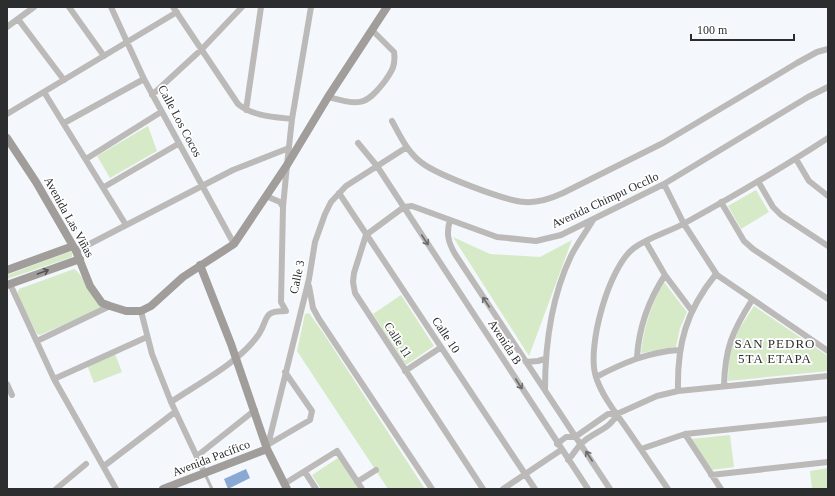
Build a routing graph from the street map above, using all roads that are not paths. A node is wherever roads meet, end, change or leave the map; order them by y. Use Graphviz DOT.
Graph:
graph roads {
  1 [pos="34,7"];
  2 [pos="70,7"];
  3 [pos="111,7"];
  4 [pos="242,7"];
  5 [pos="261,7"];
  6 [pos="311,7"];
  7 [pos="387,7"];
  8 [pos="175,9"];
  9 [pos="18,19"];
  10 [pos="7,27"];
  11 [pos="372,30"];
  12 [pos="127,42"];
  13 [pos="202,49"];
  14 [pos="828,49"];
  15 [pos="104,56"];
  16 [pos="144,79"];
  17 [pos="64,80"];
  18 [pos="828,87"];
  19 [pos="44,92"];
  20 [pos="152,95"];
  21 [pos="328,97"];
  22 [pos="246,110"];
  23 [pos="161,112"];
  24 [pos="7,114"];
  25 [pos="292,119"];
  26 [pos="392,121"];
  27 [pos="64,123"];
  28 [pos="7,138"];
  29 [pos="828,138"];
  30 [pos="358,143"];
  31 [pos="178,144"];
  32 [pos="407,147"];
  33 [pos="289,148"];
  34 [pos="86,159"];
  35 [pos="796,159"];
  36 [pos="287,165"];
  37 [pos="377,166"];
  38 [pos="758,181"];
  39 [pos="664,184"];
  40 [pos="104,187"];
  41 [pos="201,187"];
  42 [pos="339,193"];
  43 [pos="266,196"];
  44 [pos="828,196"];
  45 [pos="721,202"];
  46 [pos="283,207"];
  47 [pos="404,207"];
  48 [pos="450,220"];
  49 [pos="594,220"];
  50 [pos="684,224"];
  51 [pos="126,225"];
  52 [pos="366,235"];
  53 [pos="646,242"];
  54 [pos="234,244"];
  55 [pos="828,246"];
  56 [pos="76,252"];
  57 [pos="200,265"];
  58 [pos="7,270"];
  59 [pos="716,274"];
  60 [pos="665,275"];
  61 [pos="309,279"];
  62 [pos="8,284"];
  63 [pos="828,299"];
  64 [pos="752,300"];
  65 [pos="110,306"];
  66 [pos="313,308"];
  67 [pos="141,311"];
  68 [pos="286,311"];
  69 [pos="301,311"];
  70 [pos="692,311"];
  71 [pos="147,337"];
  72 [pos="37,342"];
  73 [pos="440,348"];
  74 [pos="679,350"];
  75 [pos="828,351"];
  76 [pos="637,357"];
  77 [pos="236,358"];
  78 [pos="545,359"];
  79 [pos="526,362"];
  80 [pos="405,371"];
  81 [pos="285,372"];
  82 [pos="596,376"];
  83 [pos="828,376"];
  84 [pos="54,379"];
  85 [pos="7,384"];
  86 [pos="724,386"];
  87 [pos="544,390"];
  88 [pos="678,392"];
  89 [pos="12,395"];
  90 [pos="171,402"];
  91 [pos="255,410"];
  92 [pos="175,412"];
  93 [pos="617,414"];
  94 [pos="828,419"];
  95 [pos="685,434"];
  96 [pos="575,437"];
  97 [pos="557,444"];
  98 [pos="581,444"];
  99 [pos="268,446"];
  100 [pos="641,449"];
  101 [pos="561,450"];
  102 [pos="197,456"];
  103 [pos="568,460"];
  104 [pos="828,462"];
  105 [pos="86,464"];
  106 [pos="104,466"];
  107 [pos="376,470"];
  108 [pos="305,472"];
  109 [pos="205,474"];
  110 [pos="525,474"];
  111 [pos="711,475"];
  112 [pos="357,482"];
  113 [pos="286,487"];
  114 [pos="56,489"];
  115 [pos="116,489"];
  116 [pos="163,489"];
  117 [pos="212,489"];
  118 [pos="316,489"];
  119 [pos="362,489"];
  120 [pos="432,489"];
  121 [pos="483,489"];
  122 [pos="503,489"];
  123 [pos="535,489"];
  124 [pos="588,489"];
  125 [pos="610,489"];
  126 [pos="668,489"];
  127 [pos="720,489"];
  1 -- 9 [label="street"];
  2 -- 15 [label="street"];
  3 -- 12 [label="street, Calle Los Cocos"];
  4 -- 13 [label="street"];
  5 -- 22 [label="street"];
  6 -- 25 [label="street"];
  7 -- 11 [label="street"];
  8 -- 12 [label="street"];
  8 -- 13 [label="street"];
  9 -- 10 [label="street"];
  9 -- 17 [label="street"];
  11 -- 21 [label="street"];
  11 -- 21 [label="street"];
  12 -- 15 [label="street"];
  12 -- 16 [label="street, Calle Los Cocos"];
  13 -- 20 [label="street"];
  13 -- 22 [label="street"];
  14 -- 32 [label="street, Avenida Chimpu Occllo"];
  15 -- 17 [label="street"];
  16 -- 20 [label="street, Calle Los Cocos"];
  16 -- 27 [label="street"];
  17 -- 19 [label="street"];
  18 -- 39 [label="street, Avenida Chimpu Occllo"];
  19 -- 24 [label="street"];
  19 -- 27 [label="street"];
  20 -- 23 [label="street, Calle Los Cocos"];
  21 -- 36 [label="street"];
  22 -- 25 [label="street"];
  23 -- 31 [label="street, Calle Los Cocos"];
  23 -- 34 [label="street"];
  25 -- 33 [label="street"];
  26 -- 32 [label="street, Avenida Chimpu Occllo"];
  27 -- 34 [label="street"];
  28 -- 56 [label="street, Avenida Las Viñas"];
  29 -- 35 [label="street"];
  30 -- 37 [label="street"];
  31 -- 40 [label="street"];
  31 -- 41 [label="street, Calle Los Cocos"];
  32 -- 37 [label="street, Calle 3"];
  33 -- 36 [label="street"];
  33 -- 41 [label="street"];
  34 -- 40 [label="street"];
  35 -- 38 [label="street"];
  35 -- 44 [label="street"];
  36 -- 43 [label="street"];
  36 -- 46 [label="street"];
  37 -- 42 [label="street, Calle 3"];
  37 -- 47 [label="street"];
  38 -- 45 [label="street"];
  38 -- 55 [label="street"];
  39 -- 49 [label="street, Avenida Chimpu Occllo"];
  39 -- 50 [label="street"];
  40 -- 51 [label="street"];
  41 -- 51 [label="street"];
  41 -- 54 [label="street, Calle Los Cocos"];
  42 -- 52 [label="street, Calle 10"];
  42 -- 61 [label="street, Calle 3"];
  43 -- 46 [label="street"];
  43 -- 54 [label="street"];
  45 -- 50 [label="street"];
  45 -- 63 [label="street"];
  46 -- 68 [label="street"];
  47 -- 48 [label="street, Avenida Chimpu Occllo"];
  47 -- 52 [label="street"];
  47 -- 97 [label="street, Avenida B, one-way"];
  48 -- 49 [label="street, Avenida Chimpu Occllo"];
  79 -- 48 [label="street, Avenida B, one-way"];
  49 -- 78 [label="street"];
  50 -- 53 [label="street"];
  50 -- 59 [label="street"];
  51 -- 56 [label="street"];
  52 -- 73 [label="street, Calle 10"];
  52 -- 80 [label="street, Calle 11"];
  53 -- 60 [label="street"];
  53 -- 82 [label="street"];
  54 -- 57 [label="street"];
  56 -- 58 [label="street"];
  62 -- 56 [label="street, one-way"];
  56 -- 65 [label="street, Avenida Las Viñas"];
  57 -- 67 [label="street"];
  57 -- 77 [label="street"];
  59 -- 64 [label="street"];
  59 -- 70 [label="street"];
  60 -- 70 [label="street"];
  60 -- 76 [label="street"];
  61 -- 66 [label="street"];
  61 -- 69 [label="street, Calle 3"];
  62 -- 72 [label="street"];
  64 -- 75 [label="street"];
  64 -- 86 [label="street"];
  65 -- 67 [label="street"];
  65 -- 72 [label="street"];
  66 -- 69 [label="street"];
  66 -- 120 [label="street"];
  67 -- 71 [label="street"];
  68 -- 69 [label="street"];
  68 -- 77 [label="street"];
  69 -- 81 [label="street, Calle 3"];
  70 -- 74 [label="street"];
  71 -- 84 [label="street"];
  71 -- 90 [label="street"];
  72 -- 84 [label="street"];
  73 -- 80 [label="street"];
  73 -- 110 [label="street, Calle 10"];
  74 -- 76 [label="street"];
  74 -- 88 [label="street"];
  76 -- 82 [label="street"];
  77 -- 90 [label="street"];
  77 -- 91 [label="street"];
  78 -- 79 [label="street"];
  78 -- 87 [label="street"];
  79 -- 87 [label="street, Avenida B"];
  80 -- 121 [label="street, Calle 11"];
  81 -- 99 [label="street, Calle 3"];
  81 -- 99 [label="street"];
  82 -- 93 [label="street"];
  83 -- 86 [label="street"];
  84 -- 106 [label="street"];
  85 -- 89 [label="street"];
  86 -- 88 [label="street"];
  87 -- 96 [label="street, Avenida B"];
  88 -- 93 [label="street"];
  90 -- 92 [label="street"];
  91 -- 99 [label="street"];
  91 -- 102 [label="street"];
  92 -- 102 [label="street"];
  92 -- 106 [label="street"];
  93 -- 96 [label="street"];
  93 -- 98 [label="street"];
  93 -- 100 [label="street"];
  94 -- 95 [label="street"];
  95 -- 100 [label="street"];
  95 -- 111 [label="street"];
  96 -- 97 [label="street"];
  96 -- 98 [label="street, Avenida B"];
  97 -- 101 [label="street, Avenida B"];
  98 -- 103 [label="street"];
  125 -- 98 [label="street, Avenida B, one-way"];
  99 -- 109 [label="street, Avenida Pacífico"];
  99 -- 113 [label="street"];
  100 -- 126 [label="street"];
  101 -- 103 [label="street, Avenida B"];
  101 -- 110 [label="street"];
  102 -- 109 [label="street"];
  103 -- 124 [label="street, Avenida B"];
  104 -- 111 [label="street"];
  105 -- 114 [label="street"];
  106 -- 115 [label="street"];
  107 -- 112 [label="street"];
  108 -- 112 [label="street"];
  108 -- 113 [label="street"];
  108 -- 118 [label="street"];
  109 -- 116 [label="street, Avenida Pacífico"];
  109 -- 117 [label="lane"];
  110 -- 122 [label="street"];
  110 -- 123 [label="street, Calle 10"];
  111 -- 127 [label="street"];
  112 -- 119 [label="street"];
}
